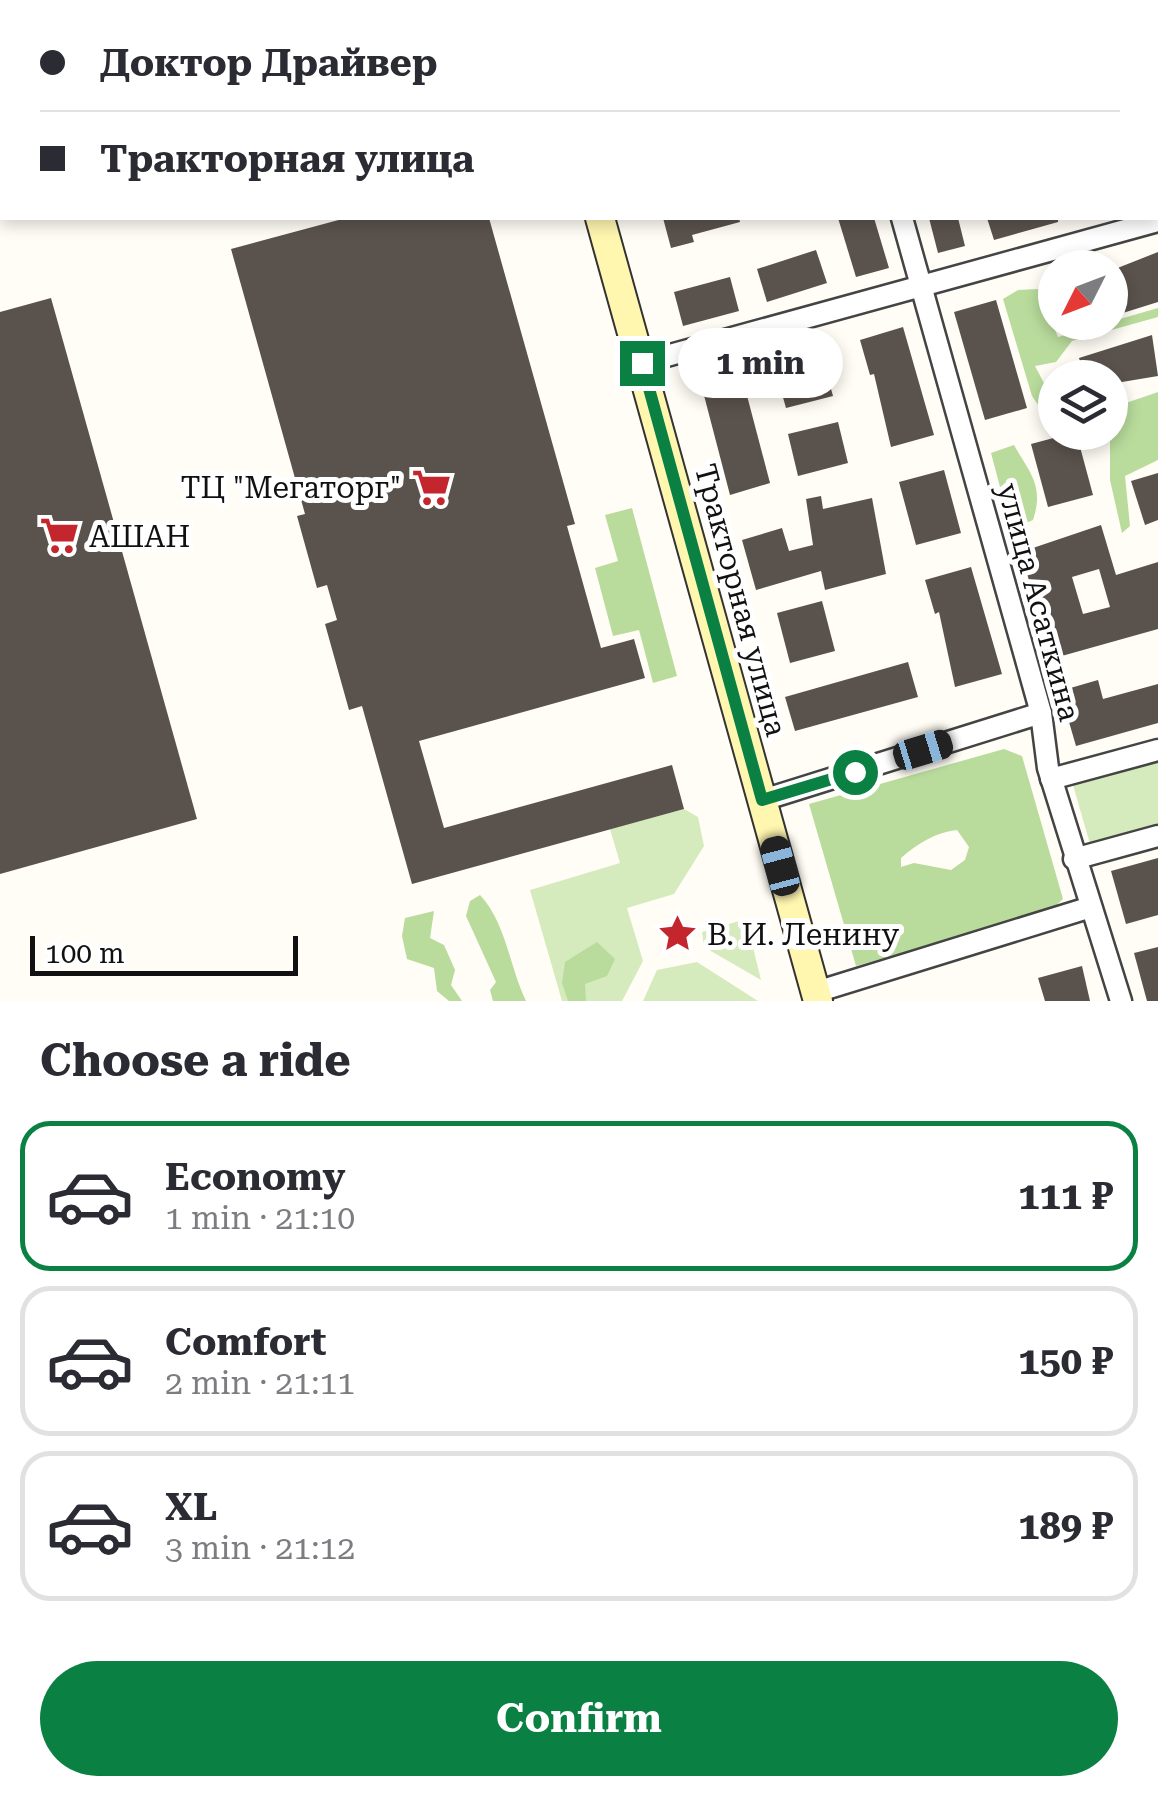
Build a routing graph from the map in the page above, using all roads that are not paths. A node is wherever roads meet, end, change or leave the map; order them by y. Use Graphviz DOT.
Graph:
graph roads {
  1 [pos="601,220"];
  2 [pos="903,220"];
  3 [pos="1158,222"];
  4 [pos="1103,226"];
  5 [pos="921,289"];
  6 [pos="642,363"];
  7 [pos="1041,713"];
  8 [pos="1158,750"];
  9 [pos="1051,779"];
  10 [pos="762,800"];
  11 [pos="1158,836"];
  12 [pos="1074,859"];
  13 [pos="1091,908"];
  14 [pos="817,996"];
  15 [pos="1120,1001"];
  1 -- 6 [label="main road, Тракторная улица"];
  2 -- 5 [label="street, улица Асаткина"];
  3 -- 4 [label="street"];
  4 -- 5 [label="street"];
  5 -- 6 [label="street"];
  5 -- 7 [label="street, улица Асаткина"];
  6 -- 10 [label="main road, Тракторная улица"];
  7 -- 9 [label="street, улица Асаткина"];
  7 -- 10 [label="street"];
  8 -- 9 [label="street"];
  9 -- 12 [label="street, улица Асаткина"];
  10 -- 14 [label="main road, Тракторная улица"];
  11 -- 12 [label="street"];
  12 -- 13 [label="street, улица Асаткина"];
  13 -- 14 [label="street"];
  13 -- 15 [label="street, улица Асаткина"];
}
